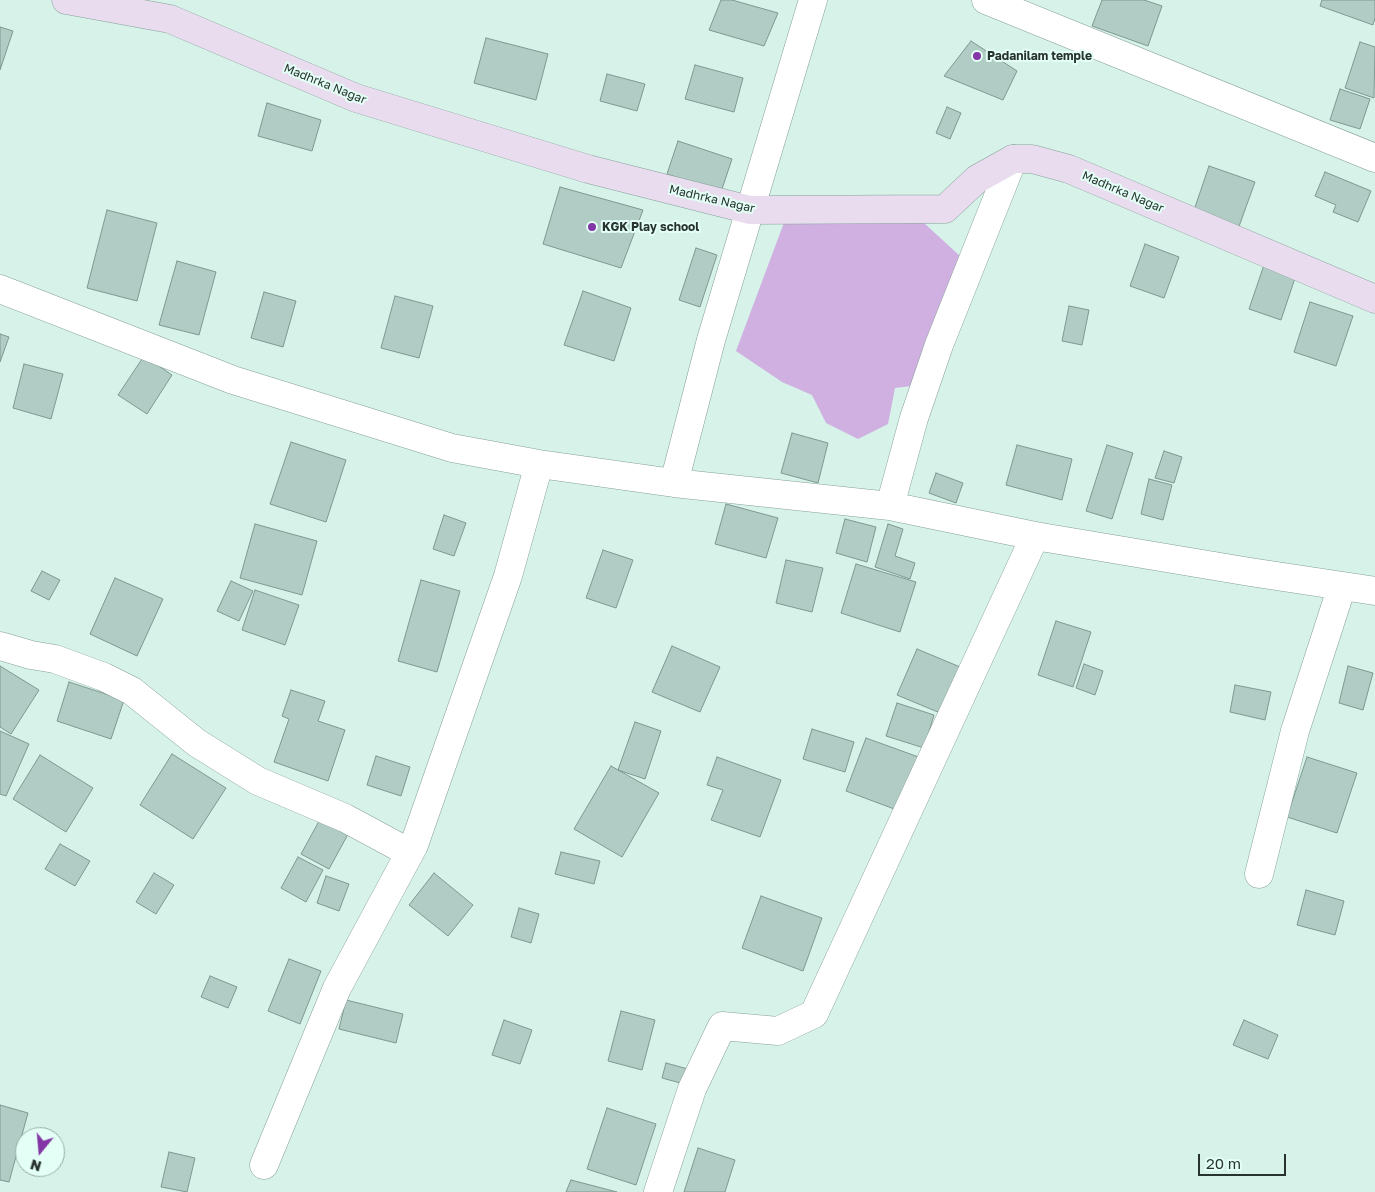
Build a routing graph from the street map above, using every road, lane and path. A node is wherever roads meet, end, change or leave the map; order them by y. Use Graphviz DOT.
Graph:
graph roads {
  1 [pos="66,0"];
  2 [pos="813,0"];
  3 [pos="986,0"];
  4 [pos="1375,158"];
  5 [pos="1012,159"];
  6 [pos="750,210"];
  7 [pos="0,289"];
  8 [pos="1375,299"];
  9 [pos="539,464"];
  10 [pos="674,483"];
  11 [pos="890,506"];
  12 [pos="1035,536"];
  13 [pos="1342,586"];
  14 [pos="1375,591"];
  15 [pos="0,646"];
  16 [pos="410,853"];
  17 [pos="1259,874"];
  18 [pos="264,1166"];
  19 [pos="658,1192"];
  1 -- 6 [label="street, Madhrka Nagar"];
  2 -- 6 [label="street"];
  3 -- 4 [label="street"];
  5 -- 6 [label="street, Madhrka Nagar"];
  5 -- 8 [label="street, Madhrka Nagar"];
  5 -- 11 [label="street"];
  6 -- 10 [label="street"];
  7 -- 9 [label="street"];
  9 -- 10 [label="street"];
  9 -- 16 [label="street"];
  10 -- 11 [label="street"];
  11 -- 12 [label="street"];
  12 -- 13 [label="street"];
  12 -- 19 [label="street"];
  13 -- 14 [label="street"];
  13 -- 17 [label="street"];
  15 -- 16 [label="street"];
  16 -- 18 [label="street"];
}
